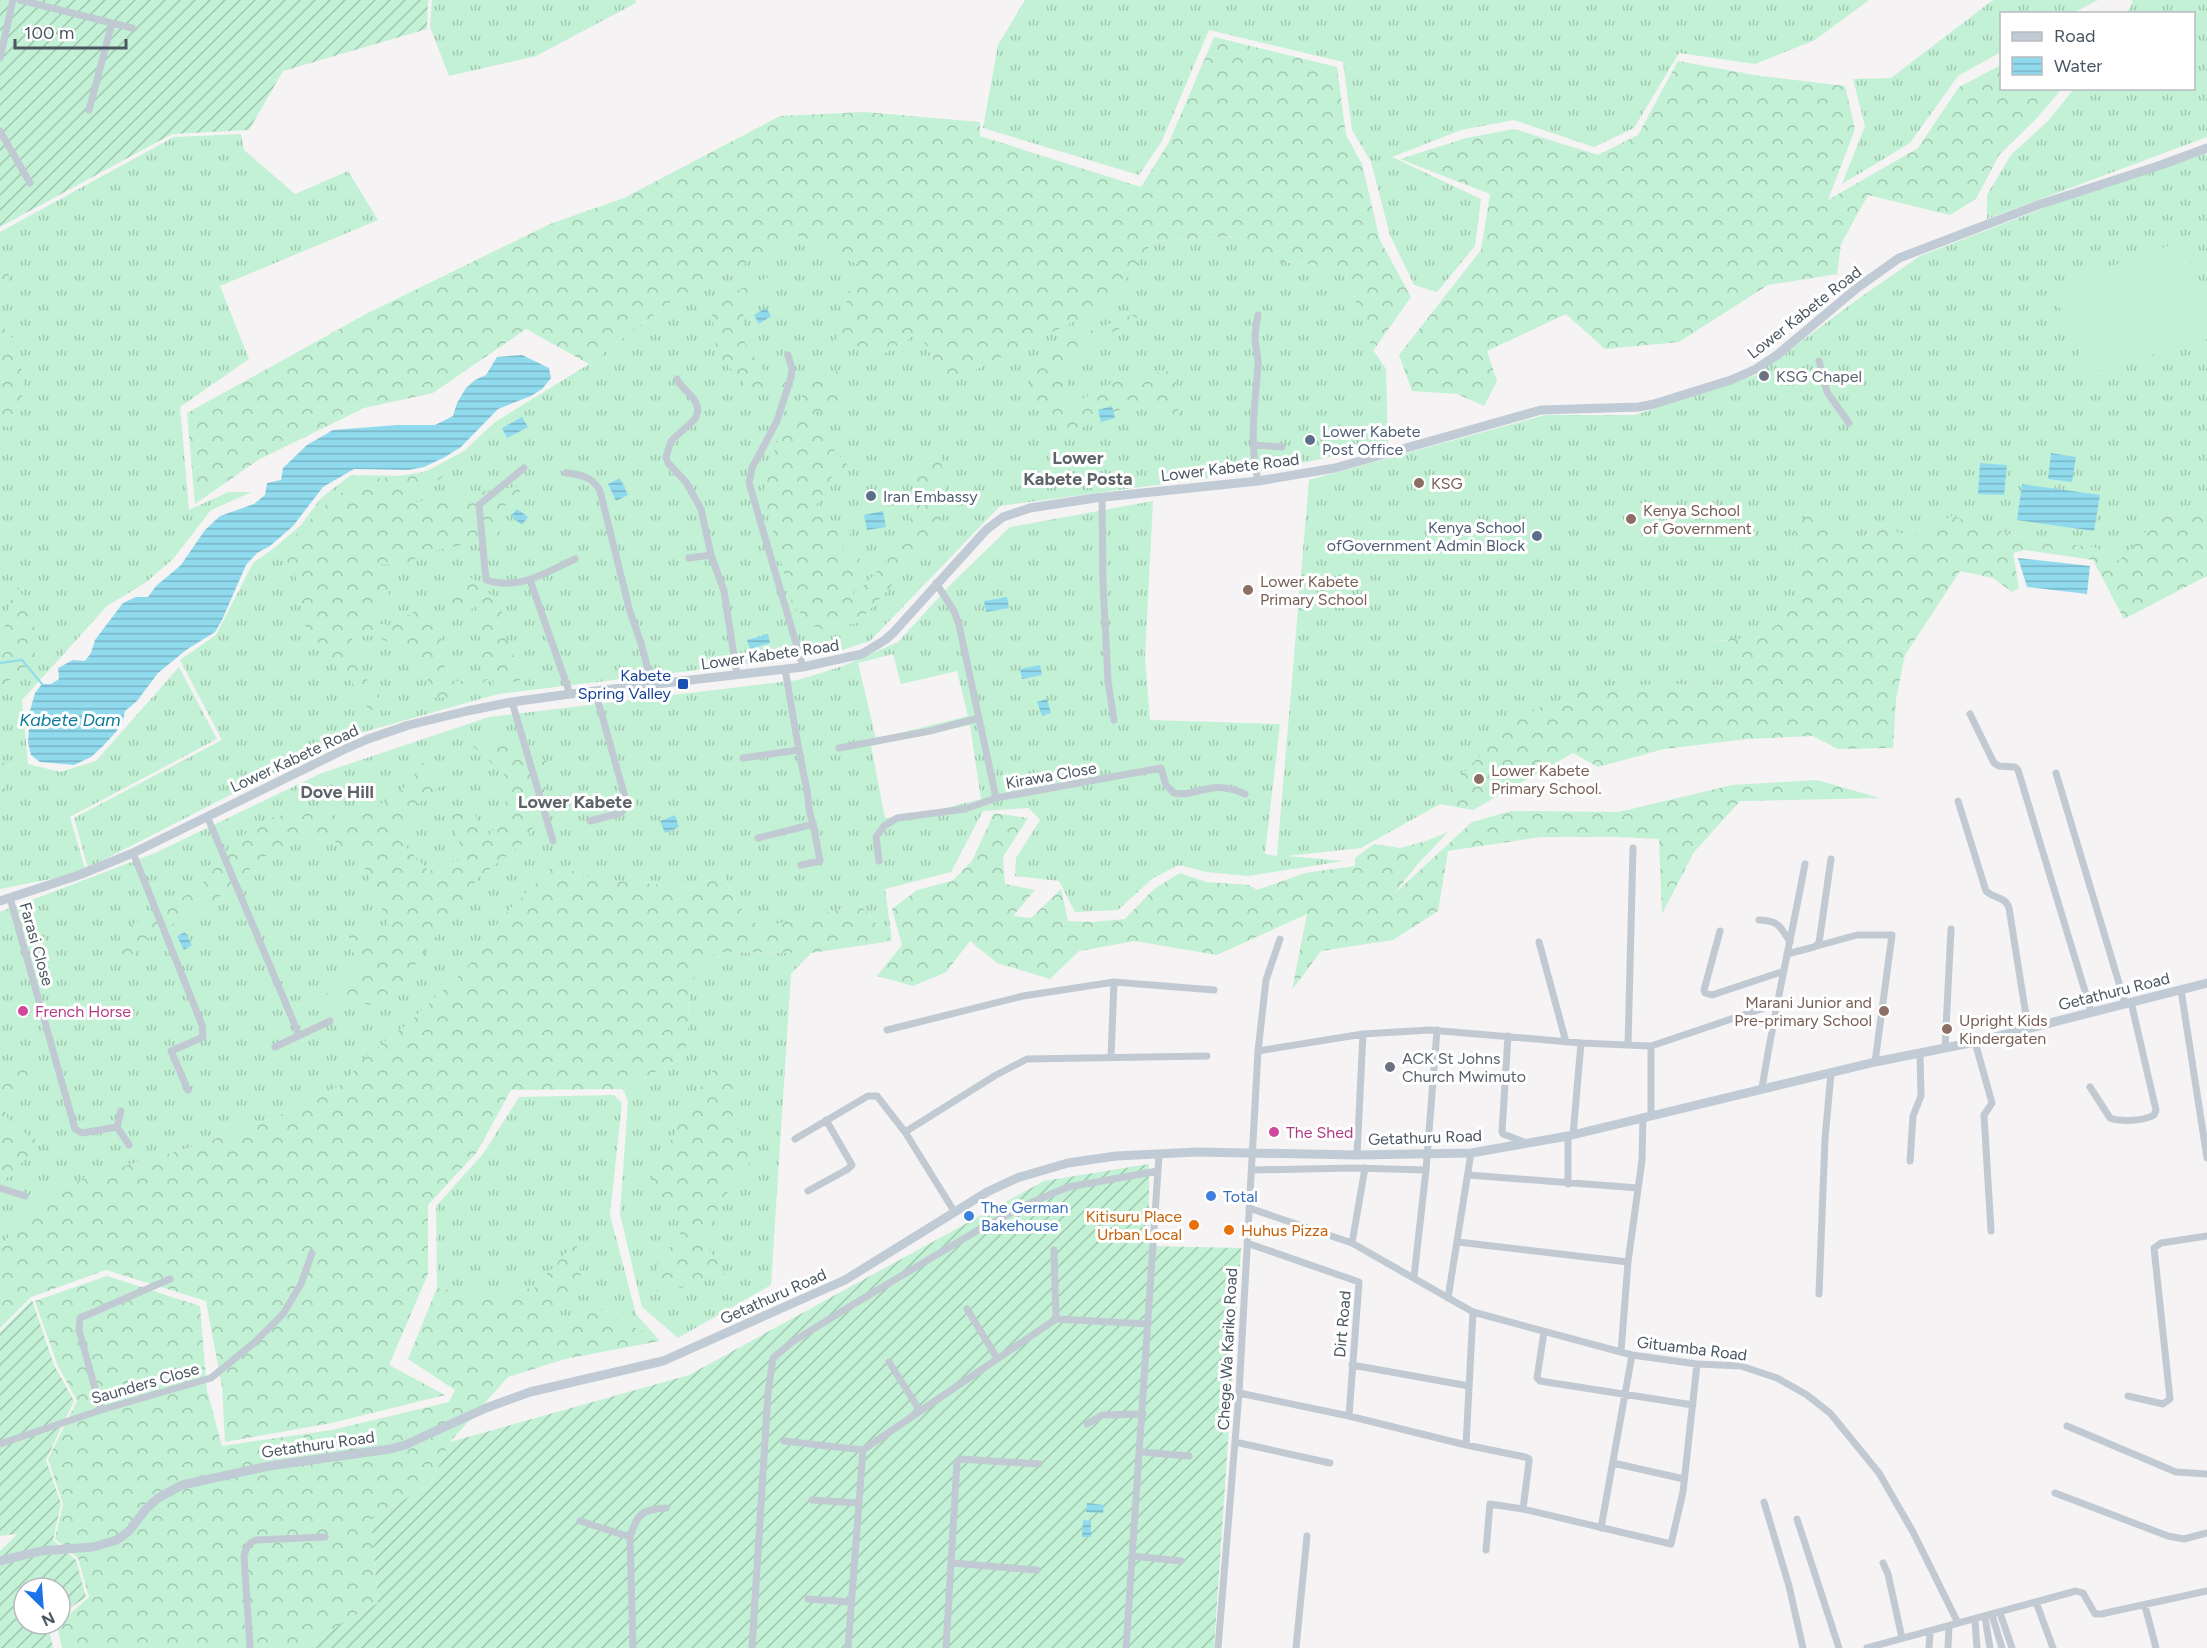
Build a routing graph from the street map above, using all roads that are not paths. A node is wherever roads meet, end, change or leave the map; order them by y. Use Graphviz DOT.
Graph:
graph roads {
  1 [pos="13,0"];
  2 [pos="20,0"];
  3 [pos="112,23"];
  4 [pos="132,28"];
  5 [pos="0,58"];
  6 [pos="89,110"];
  7 [pos="0,131"];
  8 [pos="2207,148"];
  9 [pos="30,183"];
  10 [pos="1258,315"];
  11 [pos="788,355"];
  12 [pos="1819,362"];
  13 [pos="677,379"];
  14 [pos="1850,423"];
  15 [pos="1253,445"];
  16 [pos="1282,447"];
  17 [pos="524,468"];
  18 [pos="566,473"];
  19 [pos="1258,481"];
  20 [pos="1102,497"];
  21 [pos="711,555"];
  22 [pos="689,558"];
  23 [pos="575,559"];
  24 [pos="530,580"];
  25 [pos="936,583"];
  26 [pos="803,667"];
  27 [pos="785,669"];
  28 [pos="737,675"];
  29 [pos="652,685"];
  30 [pos="595,691"];
  31 [pos="570,694"];
  32 [pos="512,702"];
  33 [pos="1970,714"];
  34 [pos="979,718"];
  35 [pos="1114,720"];
  36 [pos="839,748"];
  37 [pos="798,750"];
  38 [pos="743,758"];
  39 [pos="2056,773"];
  40 [pos="1245,794"];
  41 [pos="996,798"];
  42 [pos="1958,801"];
  43 [pos="207,816"];
  44 [pos="590,821"];
  45 [pos="813,823"];
  46 [pos="758,838"];
  47 [pos="553,841"];
  48 [pos="1633,848"];
  49 [pos="133,853"];
  50 [pos="1831,859"];
  51 [pos="879,861"];
  52 [pos="1805,864"];
  53 [pos="801,865"];
  54 [pos="10,898"];
  55 [pos="0,901"];
  56 [pos="1759,920"];
  57 [pos="1951,929"];
  58 [pos="1720,931"];
  59 [pos="1280,939"];
  60 [pos="1539,942"];
  61 [pos="1790,942"];
  62 [pos="1817,946"];
  63 [pos="1787,954"];
  64 [pos="1784,971"];
  65 [pos="1114,982"];
  66 [pos="2207,983"];
  67 [pos="1214,990"];
  68 [pos="2181,990"];
  69 [pos="2128,1003"];
  70 [pos="1776,1004"];
  71 [pos="2091,1011"];
  72 [pos="330,1021"];
  73 [pos="2028,1028"];
  74 [pos="887,1030"];
  75 [pos="1437,1030"];
  76 [pos="1363,1034"];
  77 [pos="299,1035"];
  78 [pos="1508,1036"];
  79 [pos="1975,1041"];
  80 [pos="1566,1042"];
  81 [pos="1581,1043"];
  82 [pos="1628,1045"];
  83 [pos="1651,1046"];
  84 [pos="275,1047"];
  85 [pos="1945,1048"];
  86 [pos="1258,1051"];
  87 [pos="1920,1053"];
  88 [pos="1207,1056"];
  89 [pos="1111,1057"];
  90 [pos="1875,1062"];
  91 [pos="1831,1073"];
  92 [pos="2090,1087"];
  93 [pos="1762,1088"];
  94 [pos="188,1090"];
  95 [pos="121,1111"];
  96 [pos="1647,1116"];
  97 [pos="826,1120"];
  98 [pos="117,1127"];
  99 [pos="905,1132"];
  100 [pos="1571,1135"];
  101 [pos="795,1139"];
  102 [pos="1527,1143"];
  103 [pos="129,1145"];
  104 [pos="1427,1153"];
  105 [pos="1471,1153"];
  106 [pos="1159,1155"];
  107 [pos="1253,1155"];
  108 [pos="1357,1155"];
  109 [pos="2207,1158"];
  110 [pos="1910,1161"];
  111 [pos="1365,1168"];
  112 [pos="1252,1170"];
  113 [pos="1426,1170"];
  114 [pos="1158,1171"];
  115 [pos="1468,1176"];
  116 [pos="1568,1184"];
  117 [pos="0,1188"];
  118 [pos="1638,1188"];
  119 [pos="808,1191"];
  120 [pos="25,1196"];
  121 [pos="1249,1208"];
  122 [pos="954,1211"];
  123 [pos="1992,1231"];
  124 [pos="2207,1236"];
  125 [pos="1458,1242"];
  126 [pos="1352,1243"];
  127 [pos="1247,1244"];
  128 [pos="1053,1250"];
  129 [pos="312,1253"];
  130 [pos="1628,1262"];
  131 [pos="1414,1277"];
  132 [pos="170,1279"];
  133 [pos="1819,1294"];
  134 [pos="1448,1298"];
  135 [pos="967,1309"];
  136 [pos="1473,1312"];
  137 [pos="1056,1319"];
  138 [pos="1148,1324"];
  139 [pos="1544,1332"];
  140 [pos="1622,1352"];
  141 [pos="1632,1355"];
  142 [pos="997,1358"];
  143 [pos="889,1362"];
  144 [pos="1697,1364"];
  145 [pos="1352,1365"];
  146 [pos="1469,1386"];
  147 [pos="1239,1393"];
  148 [pos="1626,1394"];
  149 [pos="2128,1396"];
  150 [pos="1693,1405"];
  151 [pos="101,1410"];
  152 [pos="920,1412"];
  153 [pos="1143,1414"];
  154 [pos="1349,1416"];
  155 [pos="1087,1424"];
  156 [pos="2067,1426"];
  157 [pos="784,1442"];
  158 [pos="1235,1442"];
  159 [pos="0,1444"];
  160 [pos="1466,1445"];
  161 [pos="863,1450"];
  162 [pos="1140,1452"];
  163 [pos="1189,1456"];
  164 [pos="1330,1463"];
  165 [pos="1613,1463"];
  166 [pos="1039,1464"];
  167 [pos="2207,1474"];
  168 [pos="1684,1479"];
  169 [pos="2055,1493"];
  170 [pos="812,1500"];
  171 [pos="1764,1502"];
  172 [pos="858,1503"];
  173 [pos="666,1508"];
  174 [pos="1523,1509"];
  175 [pos="1797,1519"];
  176 [pos="580,1521"];
  177 [pos="1601,1528"];
  178 [pos="2207,1533"];
  179 [pos="1307,1536"];
  180 [pos="325,1537"];
  181 [pos="630,1537"];
  182 [pos="1486,1550"];
  183 [pos="1132,1556"];
  184 [pos="0,1561"];
  185 [pos="1181,1561"];
  186 [pos="952,1563"];
  187 [pos="1883,1563"];
  188 [pos="1037,1570"];
  189 [pos="2207,1591"];
  190 [pos="808,1599"];
  191 [pos="851,1602"];
  192 [pos="2036,1602"];
  193 [pos="2145,1606"];
  194 [pos="1992,1615"];
  195 [pos="1975,1620"];
  196 [pos="1958,1623"];
  197 [pos="1949,1626"];
  198 [pos="1930,1632"];
  199 [pos="1902,1638"];
  200 [pos="1882,1646"];
  201 [pos="250,1648"];
  202 [pos="633,1648"];
  203 [pos="752,1648"];
  204 [pos="848,1648"];
  205 [pos="946,1648"];
  206 [pos="1126,1648"];
  207 [pos="1218,1648"];
  208 [pos="1296,1648"];
  209 [pos="1803,1648"];
  210 [pos="1839,1648"];
  211 [pos="1867,1648"];
  212 [pos="1929,1648"];
  213 [pos="1948,1648"];
  214 [pos="1977,1648"];
  215 [pos="1990,1648"];
  216 [pos="2002,1648"];
  217 [pos="2012,1648"];
  218 [pos="2053,1648"];
  219 [pos="2156,1648"];
  1 -- 5 [label="street"];
  2 -- 3 [label="street"];
  3 -- 4 [label="street"];
  3 -- 6 [label="street"];
  7 -- 9 [label="street"];
  8 -- 19 [label="main road, Lower Kabete Road"];
  10 -- 15 [label="street"];
  11 -- 26 [label="street"];
  12 -- 14 [label="street"];
  13 -- 21 [label="street"];
  15 -- 16 [label="street"];
  15 -- 19 [label="street"];
  17 -- 24 [label="street"];
  18 -- 29 [label="street"];
  19 -- 20 [label="main road, Lower Kabete Road"];
  20 -- 25 [label="main road, Lower Kabete Road"];
  20 -- 35 [label="street"];
  21 -- 22 [label="street"];
  21 -- 28 [label="street"];
  23 -- 24 [label="street"];
  24 -- 31 [label="street"];
  25 -- 26 [label="main road, Lower Kabete Road"];
  25 -- 34 [label="street, Kirawa Close"];
  26 -- 27 [label="main road, Lower Kabete Road"];
  27 -- 28 [label="main road, Lower Kabete Road"];
  27 -- 37 [label="street"];
  28 -- 29 [label="main road, Lower Kabete Road"];
  29 -- 30 [label="main road, Lower Kabete Road"];
  30 -- 31 [label="main road, Lower Kabete Road"];
  30 -- 44 [label="street"];
  31 -- 32 [label="main road, Lower Kabete Road"];
  32 -- 43 [label="main road, Lower Kabete Road"];
  32 -- 47 [label="street"];
  33 -- 71 [label="street"];
  34 -- 36 [label="street"];
  34 -- 41 [label="street, Kirawa Close"];
  37 -- 38 [label="street"];
  37 -- 45 [label="street"];
  39 -- 69 [label="street"];
  40 -- 41 [label="street, Kirawa Close"];
  41 -- 51 [label="street"];
  42 -- 73 [label="street"];
  43 -- 49 [label="main road, Lower Kabete Road"];
  43 -- 77 [label="street"];
  45 -- 46 [label="street"];
  45 -- 53 [label="street"];
  48 -- 82 [label="street"];
  49 -- 54 [label="main road, Lower Kabete Road"];
  49 -- 94 [label="street"];
  50 -- 62 [label="street"];
  52 -- 61 [label="street"];
  54 -- 55 [label="main road, Lower Kabete Road"];
  54 -- 98 [label="street, Farasi Close"];
  56 -- 61 [label="street"];
  57 -- 85 [label="street"];
  58 -- 64 [label="street"];
  59 -- 86 [label="street, Chege Wa Kariko Road"];
  60 -- 80 [label="street"];
  61 -- 63 [label="street"];
  62 -- 63 [label="street"];
  62 -- 90 [label="street"];
  63 -- 64 [label="street"];
  64 -- 70 [label="street"];
  65 -- 67 [label="street"];
  65 -- 74 [label="street"];
  65 -- 89 [label="street"];
  66 -- 68 [label="main road, Getathuru Road"];
  68 -- 69 [label="main road, Getathuru Road"];
  68 -- 109 [label="street"];
  69 -- 71 [label="main road, Getathuru Road"];
  69 -- 92 [label="street"];
  70 -- 83 [label="street"];
  70 -- 93 [label="street"];
  71 -- 73 [label="main road, Getathuru Road"];
  72 -- 77 [label="street"];
  73 -- 79 [label="main road, Getathuru Road"];
  75 -- 76 [label="street"];
  75 -- 78 [label="street"];
  75 -- 104 [label="street"];
  76 -- 86 [label="street"];
  76 -- 108 [label="street"];
  77 -- 84 [label="street"];
  78 -- 80 [label="street"];
  78 -- 102 [label="street"];
  79 -- 85 [label="main road, Getathuru Road"];
  79 -- 123 [label="street"];
  80 -- 81 [label="street"];
  81 -- 82 [label="street"];
  81 -- 100 [label="street"];
  82 -- 83 [label="street"];
  83 -- 96 [label="street"];
  85 -- 87 [label="main road, Getathuru Road"];
  86 -- 107 [label="street, Chege Wa Kariko Road"];
  87 -- 90 [label="main road, Getathuru Road"];
  87 -- 110 [label="street"];
  88 -- 89 [label="street"];
  89 -- 99 [label="street"];
  90 -- 91 [label="main road, Getathuru Road"];
  91 -- 93 [label="main road, Getathuru Road"];
  91 -- 133 [label="street"];
  93 -- 96 [label="main road, Getathuru Road"];
  95 -- 98 [label="street"];
  96 -- 100 [label="main road, Getathuru Road"];
  96 -- 118 [label="street"];
  97 -- 99 [label="street"];
  97 -- 101 [label="street"];
  97 -- 119 [label="street"];
  98 -- 103 [label="street"];
  99 -- 122 [label="street"];
  100 -- 102 [label="main road, Getathuru Road"];
  100 -- 116 [label="street"];
  102 -- 105 [label="main road, Getathuru Road"];
  104 -- 105 [label="main road, Getathuru Road"];
  104 -- 108 [label="main road, Getathuru Road"];
  104 -- 113 [label="street"];
  105 -- 115 [label="street"];
  106 -- 107 [label="main road, Getathuru Road"];
  106 -- 114 [label="street"];
  106 -- 122 [label="main road, Getathuru Road"];
  107 -- 108 [label="main road, Getathuru Road"];
  107 -- 112 [label="street, Chege Wa Kariko Road"];
  111 -- 112 [label="street"];
  111 -- 113 [label="street"];
  111 -- 126 [label="street"];
  112 -- 121 [label="street, Chege Wa Kariko Road"];
  113 -- 131 [label="street"];
  114 -- 138 [label="street"];
  114 -- 203 [label="street"];
  115 -- 116 [label="street"];
  115 -- 125 [label="street"];
  116 -- 118 [label="street"];
  117 -- 120 [label="street"];
  118 -- 130 [label="street"];
  121 -- 126 [label="street, Gituamba Road"];
  121 -- 127 [label="street, Chege Wa Kariko Road"];
  122 -- 184 [label="main road, Getathuru Road"];
  124 -- 149 [label="street"];
  125 -- 130 [label="street"];
  125 -- 134 [label="street"];
  126 -- 131 [label="street, Gituamba Road"];
  127 -- 145 [label="street, Dirt Road"];
  127 -- 147 [label="street, Chege Wa Kariko Road"];
  128 -- 137 [label="street"];
  129 -- 151 [label="street, Saunders Close"];
  130 -- 140 [label="street"];
  131 -- 134 [label="street, Gituamba Road"];
  132 -- 151 [label="street"];
  134 -- 136 [label="street, Gituamba Road"];
  135 -- 142 [label="street"];
  136 -- 139 [label="street, Gituamba Road"];
  136 -- 146 [label="street"];
  137 -- 138 [label="street"];
  137 -- 142 [label="street"];
  138 -- 153 [label="street"];
  139 -- 140 [label="street, Gituamba Road"];
  139 -- 148 [label="street"];
  140 -- 141 [label="street, Gituamba Road"];
  141 -- 144 [label="street, Gituamba Road"];
  141 -- 148 [label="street"];
  142 -- 152 [label="street"];
  143 -- 152 [label="street"];
  144 -- 150 [label="street"];
  144 -- 196 [label="street, Gituamba Road"];
  145 -- 146 [label="street"];
  145 -- 154 [label="street, Dirt Road"];
  146 -- 160 [label="street"];
  147 -- 154 [label="street"];
  147 -- 158 [label="street, Chege Wa Kariko Road"];
  148 -- 150 [label="street"];
  148 -- 165 [label="street"];
  150 -- 168 [label="street"];
  151 -- 159 [label="street, Saunders Close"];
  152 -- 161 [label="street"];
  153 -- 155 [label="street"];
  153 -- 162 [label="street"];
  154 -- 160 [label="street"];
  156 -- 167 [label="street"];
  157 -- 161 [label="street"];
  158 -- 164 [label="street"];
  158 -- 207 [label="street, Chege Wa Kariko Road"];
  160 -- 174 [label="street"];
  161 -- 172 [label="street"];
  162 -- 163 [label="street"];
  162 -- 183 [label="street"];
  165 -- 168 [label="street"];
  165 -- 177 [label="street"];
  166 -- 186 [label="street"];
  168 -- 177 [label="street"];
  169 -- 178 [label="street"];
  170 -- 172 [label="street"];
  171 -- 209 [label="street"];
  172 -- 191 [label="street"];
  173 -- 181 [label="street"];
  174 -- 177 [label="street"];
  174 -- 182 [label="street"];
  175 -- 210 [label="street"];
  176 -- 181 [label="street"];
  179 -- 208 [label="street"];
  180 -- 201 [label="street"];
  181 -- 202 [label="street"];
  183 -- 185 [label="street"];
  183 -- 206 [label="street"];
  186 -- 188 [label="street"];
  186 -- 205 [label="street"];
  187 -- 199 [label="street"];
  189 -- 193 [label="street"];
  190 -- 191 [label="street"];
  191 -- 204 [label="street"];
  192 -- 193 [label="street"];
  192 -- 194 [label="street"];
  192 -- 218 [label="street"];
  193 -- 219 [label="street"];
  194 -- 195 [label="street"];
  194 -- 215 [label="street"];
  194 -- 216 [label="street"];
  194 -- 217 [label="street"];
  195 -- 196 [label="street"];
  195 -- 214 [label="street"];
  196 -- 197 [label="street"];
  197 -- 198 [label="street"];
  197 -- 213 [label="street"];
  198 -- 199 [label="street"];
  198 -- 212 [label="street"];
  199 -- 200 [label="street"];
  200 -- 211 [label="street"];
}
